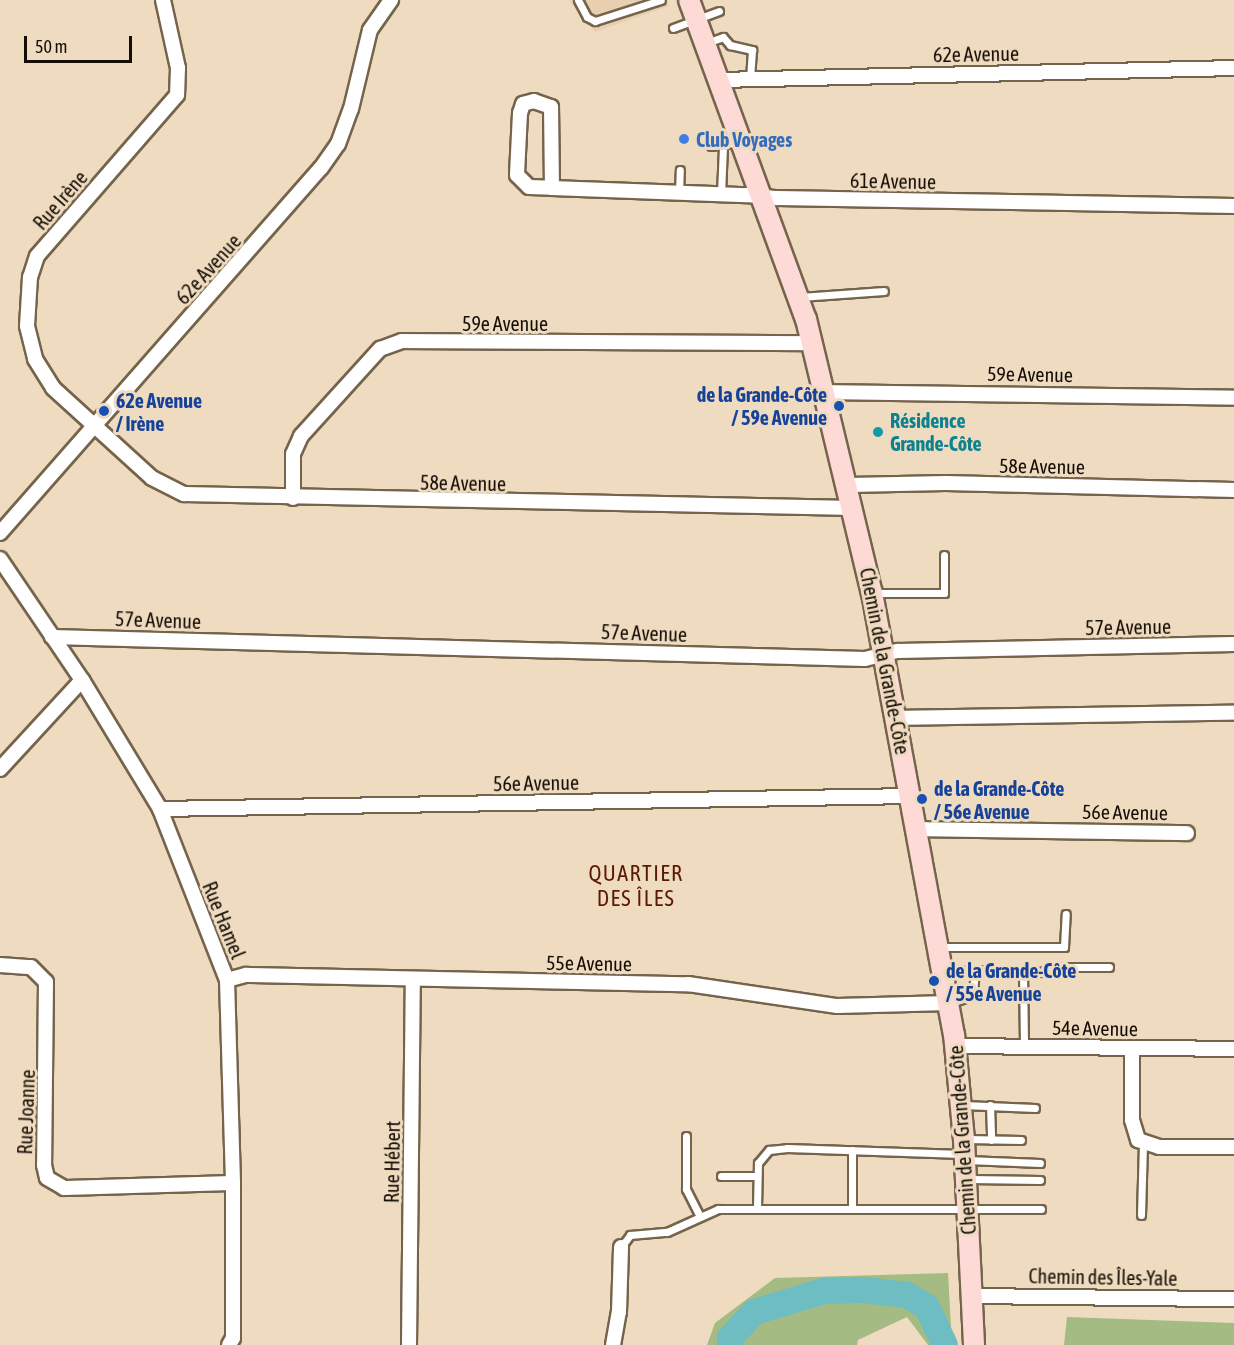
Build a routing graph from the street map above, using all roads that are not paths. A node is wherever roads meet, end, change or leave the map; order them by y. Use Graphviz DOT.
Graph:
graph roads {
  1 [pos="163,0"];
  2 [pos="391,0"];
  3 [pos="578,0"];
  4 [pos="661,0"];
  5 [pos="689,0"];
  6 [pos="642,3"];
  7 [pos="719,11"];
  8 [pos="696,19"];
  9 [pos="674,28"];
  10 [pos="705,43"];
  11 [pos="1234,68"];
  12 [pos="750,78"];
  13 [pos="719,80"];
  14 [pos="732,143"];
  15 [pos="711,146"];
  16 [pos="680,170"];
  17 [pos="552,188"];
  18 [pos="679,192"];
  19 [pos="721,194"];
  20 [pos="762,196"];
  21 [pos="1234,206"];
  22 [pos="884,291"];
  23 [pos="799,297"];
  24 [pos="813,343"];
  25 [pos="826,392"];
  26 [pos="1234,398"];
  27 [pos="94,426"];
  28 [pos="849,485"];
  29 [pos="1234,490"];
  30 [pos="293,498"];
  31 [pos="854,508"];
  32 [pos="0,533"];
  33 [pos="944,555"];
  34 [pos="0,559"];
  35 [pos="872,593"];
  36 [pos="52,637"];
  37 [pos="1234,644"];
  38 [pos="884,654"];
  39 [pos="81,680"];
  40 [pos="1234,713"];
  41 [pos="897,718"];
  42 [pos="0,769"];
  43 [pos="912,796"];
  44 [pos="160,809"];
  45 [pos="918,829"];
  46 [pos="1186,833"];
  47 [pos="1066,914"];
  48 [pos="938,946"];
  49 [pos="0,965"];
  50 [pos="1109,967"];
  51 [pos="975,970"];
  52 [pos="943,972"];
  53 [pos="1023,972"];
  54 [pos="413,979"];
  55 [pos="227,980"];
  56 [pos="949,1004"];
  57 [pos="956,1046"];
  58 [pos="1024,1046"];
  59 [pos="1132,1048"];
  60 [pos="1234,1049"];
  61 [pos="961,1105"];
  62 [pos="990,1105"];
  63 [pos="1035,1108"];
  64 [pos="686,1136"];
  65 [pos="990,1140"];
  66 [pos="1021,1140"];
  67 [pos="1143,1143"];
  68 [pos="1234,1147"];
  69 [pos="852,1150"];
  70 [pos="965,1158"];
  71 [pos="1040,1164"];
  72 [pos="721,1176"];
  73 [pos="757,1176"];
  74 [pos="1040,1180"];
  75 [pos="234,1183"];
  76 [pos="757,1207"];
  77 [pos="852,1207"];
  78 [pos="968,1207"];
  79 [pos="1041,1209"];
  80 [pos="699,1215"];
  81 [pos="1141,1215"];
  82 [pos="621,1247"];
  83 [pos="972,1296"];
  84 [pos="1234,1299"];
  85 [pos="974,1340"];
  86 [pos="229,1345"];
  87 [pos="409,1345"];
  88 [pos="613,1345"];
  1 -- 27 [label="street, Rue Irène"];
  2 -- 27 [label="street, 62e Avenue"];
  3 -- 6 [label="lane"];
  4 -- 6 [label="lane"];
  5 -- 8 [label="main road, Chemin de la Grande-Côte"];
  7 -- 8 [label="lane"];
  8 -- 9 [label="lane"];
  8 -- 10 [label="main road, Chemin de la Grande-Côte"];
  10 -- 12 [label="lane"];
  10 -- 13 [label="main road, Chemin de la Grande-Côte"];
  11 -- 12 [label="street, 62e Avenue"];
  12 -- 13 [label="street, 62e Avenue"];
  13 -- 14 [label="main road, Chemin de la Grande-Côte"];
  14 -- 15 [label="lane"];
  14 -- 19 [label="lane"];
  14 -- 20 [label="main road, Chemin de la Grande-Côte"];
  16 -- 18 [label="lane"];
  17 -- 17 [label="street, 61e Avenue"];
  17 -- 18 [label="street, 61e Avenue"];
  18 -- 19 [label="street, 61e Avenue"];
  19 -- 20 [label="street, 61e Avenue"];
  20 -- 21 [label="street, 61e Avenue"];
  20 -- 23 [label="main road, Chemin de la Grande-Côte"];
  22 -- 23 [label="lane"];
  23 -- 24 [label="main road, Chemin de la Grande-Côte"];
  24 -- 25 [label="main road, Chemin de la Grande-Côte"];
  24 -- 30 [label="street, 59e Avenue"];
  25 -- 26 [label="street, 59e Avenue"];
  25 -- 28 [label="main road, Chemin de la Grande-Côte"];
  27 -- 30 [label="street, 58e Avenue"];
  27 -- 32 [label="street, 62e Avenue"];
  28 -- 29 [label="street, 58e Avenue"];
  28 -- 31 [label="main road, Chemin de la Grande-Côte"];
  30 -- 31 [label="street, 58e Avenue"];
  31 -- 35 [label="main road, Chemin de la Grande-Côte"];
  33 -- 35 [label="lane"];
  34 -- 36 [label="street, Rue Hamel"];
  35 -- 38 [label="main road, Chemin de la Grande-Côte"];
  36 -- 38 [label="street, 57e Avenue"];
  36 -- 39 [label="street, Rue Hamel"];
  37 -- 38 [label="street, 57e Avenue"];
  38 -- 41 [label="main road, Chemin de la Grande-Côte"];
  39 -- 42 [label="street"];
  39 -- 44 [label="street, Rue Hamel"];
  40 -- 41 [label="street"];
  41 -- 43 [label="main road, Chemin de la Grande-Côte"];
  43 -- 44 [label="street, 56e Avenue"];
  43 -- 45 [label="main road, Chemin de la Grande-Côte"];
  44 -- 55 [label="street, Rue Hamel"];
  45 -- 46 [label="street, 56e Avenue"];
  45 -- 48 [label="main road, Chemin de la Grande-Côte"];
  47 -- 48 [label="lane"];
  48 -- 52 [label="main road, Chemin de la Grande-Côte"];
  49 -- 75 [label="street, Rue Joanne"];
  50 -- 53 [label="lane"];
  51 -- 52 [label="lane"];
  51 -- 53 [label="lane"];
  51 -- 56 [label="lane"];
  52 -- 56 [label="main road, Chemin de la Grande-Côte"];
  53 -- 58 [label="lane"];
  54 -- 55 [label="street, 55e Avenue"];
  54 -- 56 [label="street, 55e Avenue"];
  54 -- 87 [label="street, Rue Hébert"];
  55 -- 75 [label="street, Rue Hamel"];
  56 -- 57 [label="main road, Chemin de la Grande-Côte"];
  57 -- 58 [label="street, 54e Avenue"];
  57 -- 61 [label="main road, Chemin de la Grande-Côte"];
  58 -- 59 [label="street, 54e Avenue"];
  59 -- 60 [label="street, 54e Avenue"];
  59 -- 67 [label="street"];
  61 -- 62 [label="lane"];
  61 -- 70 [label="main road, Chemin de la Grande-Côte"];
  62 -- 63 [label="lane"];
  62 -- 65 [label="lane"];
  64 -- 80 [label="lane"];
  65 -- 66 [label="lane"];
  65 -- 70 [label="lane"];
  67 -- 68 [label="street"];
  67 -- 81 [label="lane"];
  69 -- 70 [label="lane"];
  69 -- 73 [label="lane"];
  69 -- 77 [label="lane"];
  70 -- 71 [label="lane"];
  70 -- 74 [label="lane"];
  70 -- 78 [label="main road, Chemin de la Grande-Côte"];
  72 -- 73 [label="lane"];
  73 -- 76 [label="lane"];
  75 -- 86 [label="street, Rue Hamel"];
  76 -- 77 [label="lane"];
  76 -- 80 [label="lane"];
  77 -- 78 [label="lane"];
  78 -- 79 [label="lane"];
  78 -- 83 [label="main road, Chemin de la Grande-Côte"];
  80 -- 82 [label="lane"];
  82 -- 88 [label="street"];
  83 -- 84 [label="street, Chemin des Îles-Yale"];
  83 -- 85 [label="main road, Chemin de la Grande-Côte"];
}
